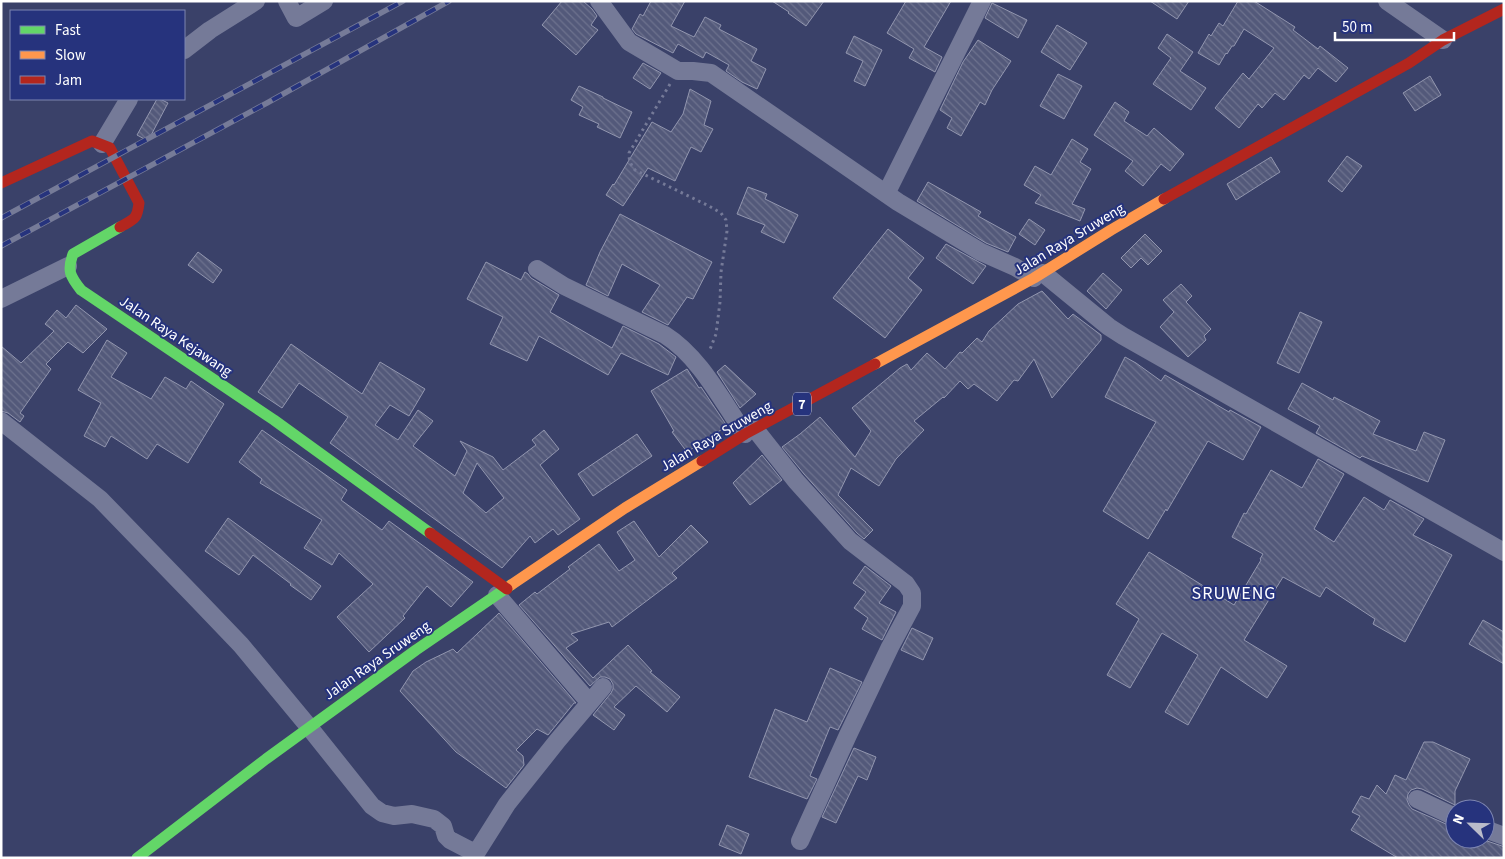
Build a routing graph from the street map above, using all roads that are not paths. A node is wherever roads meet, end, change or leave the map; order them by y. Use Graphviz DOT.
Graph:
graph roads {
  1 [pos="256,1"];
  2 [pos="286,1"];
  3 [pos="324,1"];
  4 [pos="599,1"];
  5 [pos="982,1"];
  6 [pos="1387,1"];
  7 [pos="1504,10"];
  8 [pos="1443,40"];
  9 [pos="185,49"];
  10 [pos="128,100"];
  11 [pos="102,144"];
  12 [pos="1,184"];
  13 [pos="886,194"];
  14 [pos="68,266"];
  15 [pos="537,269"];
  16 [pos="1038,276"];
  17 [pos="1,299"];
  18 [pos="1,421"];
  19 [pos="750,432"];
  20 [pos="1504,552"];
  21 [pos="502,592"];
  22 [pos="603,687"];
  23 [pos="589,702"];
  24 [pos="309,727"];
  25 [pos="1418,799"];
  26 [pos="1445,813"];
  27 [pos="800,841"];
  28 [pos="474,856"];
  29 [pos="137,858"];
  1 -- 9 [label="street"];
  2 -- 3 [label="street"];
  4 -- 13 [label="street"];
  5 -- 13 [label="street"];
  6 -- 8 [label="street"];
  7 -- 8 [label="main road, Jalan Raya Sruweng / 7"];
  8 -- 16 [label="main road, Jalan Raya Sruweng / 7"];
  10 -- 11 [label="street"];
  11 -- 12 [label="main road"];
  11 -- 14 [label="main road"];
  13 -- 16 [label="street"];
  14 -- 17 [label="street"];
  14 -- 21 [label="main road, Jalan Raya Kejawang"];
  15 -- 19 [label="street"];
  16 -- 19 [label="main road, Jalan Raya Sruweng / 7"];
  16 -- 20 [label="street"];
  18 -- 24 [label="street"];
  19 -- 21 [label="main road, Jalan Raya Sruweng / 7"];
  19 -- 27 [label="street"];
  21 -- 23 [label="street"];
  21 -- 24 [label="main road, Jalan Raya Sruweng / 7"];
  22 -- 23 [label="street"];
  23 -- 28 [label="street"];
  24 -- 28 [label="street"];
  24 -- 29 [label="main road, Jalan Raya Sruweng / 7"];
  25 -- 26 [label="street"];
}
